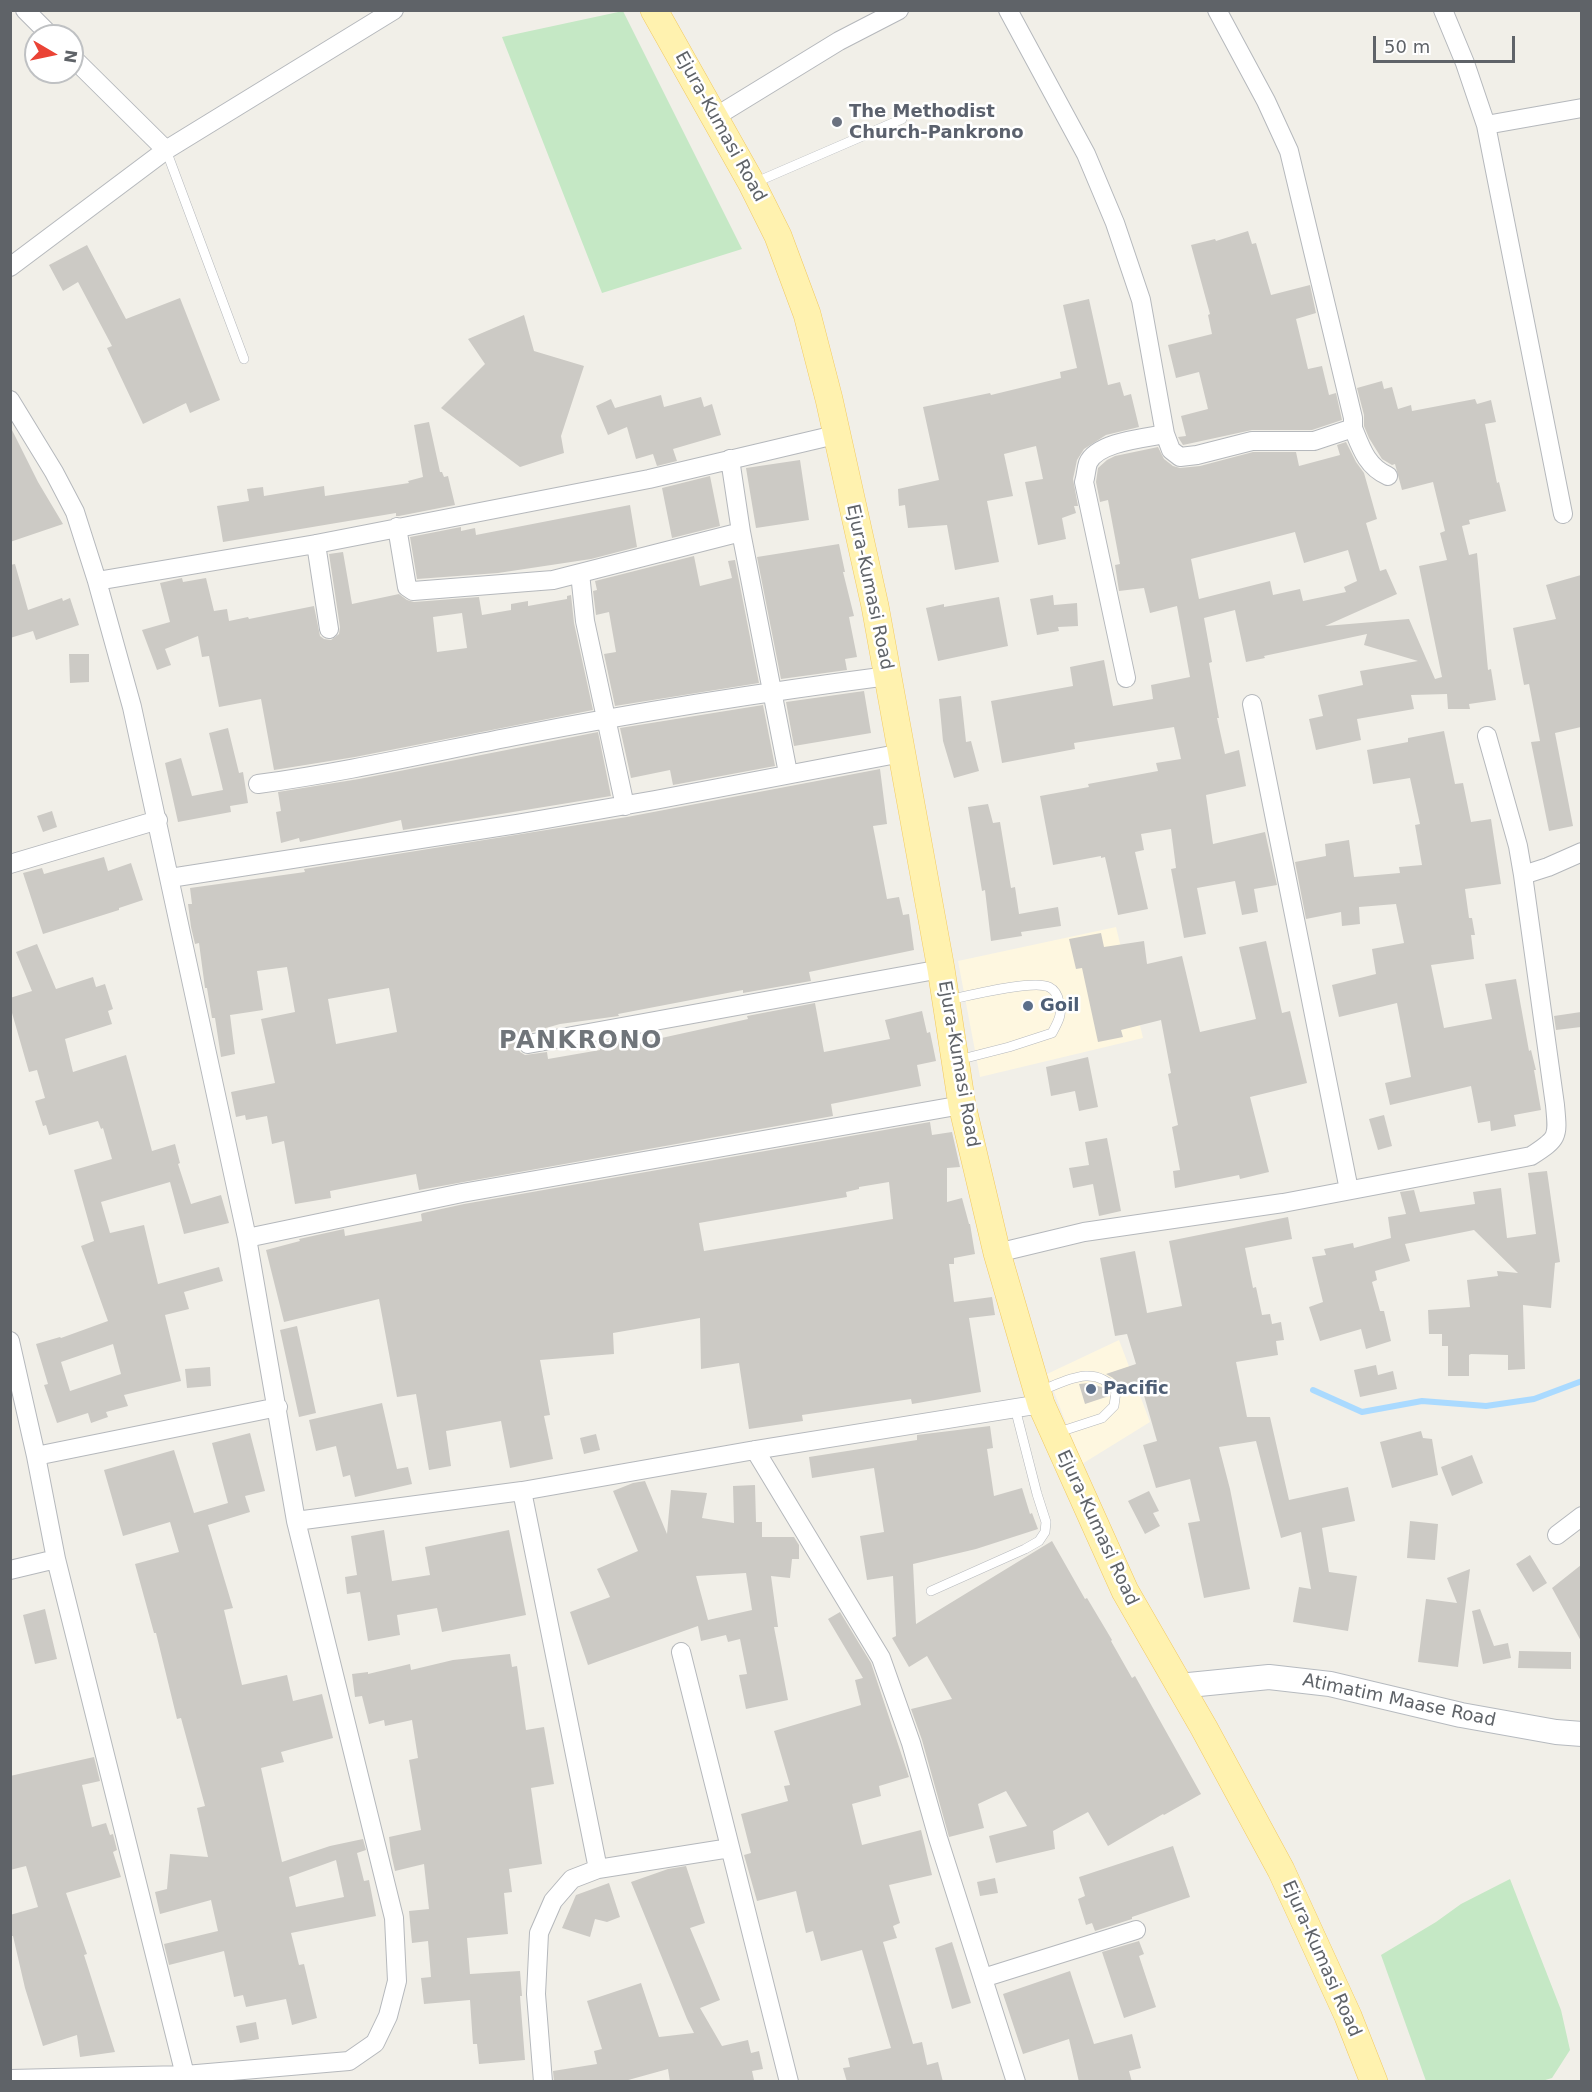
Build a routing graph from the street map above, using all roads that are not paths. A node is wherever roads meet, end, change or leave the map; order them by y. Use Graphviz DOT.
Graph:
graph roads {
  1 [pos="26,10"];
  2 [pos="394,10"];
  3 [pos="654,10"];
  4 [pos="899,10"];
  5 [pos="1008,10"];
  6 [pos="1217,10"];
  7 [pos="1443,10"];
  8 [pos="39,24"];
  9 [pos="84,69"];
  10 [pos="1581,108"];
  11 [pos="715,117"];
  12 [pos="902,119"];
  13 [pos="1486,125"];
  14 [pos="166,150"];
  15 [pos="752,184"];
  16 [pos="10,267"];
  17 [pos="244,359"];
  18 [pos="10,400"];
  19 [pos="1353,428"];
  20 [pos="1166,434"];
  21 [pos="835,435"];
  22 [pos="730,459"];
  23 [pos="1388,476"];
  24 [pos="1563,514"];
  25 [pos="397,527"];
  26 [pos="741,532"];
  27 [pos="316,544"];
  28 [pos="580,573"];
  29 [pos="97,581"];
  30 [pos="329,629"];
  31 [pos="888,676"];
  32 [pos="1126,678"];
  33 [pos="773,691"];
  34 [pos="1252,704"];
  35 [pos="605,720"];
  36 [pos="1487,736"];
  37 [pos="902,753"];
  38 [pos="788,773"];
  39 [pos="258,784"];
  40 [pos="625,806"];
  41 [pos="158,820"];
  42 [pos="1581,852"];
  43 [pos="10,864"];
  44 [pos="1523,875"];
  45 [pos="170,878"];
  46 [pos="941,969"];
  47 [pos="946,1000"];
  48 [pos="528,1044"];
  49 [pos="955,1060"];
  50 [pos="962,1105"];
  51 [pos="1349,1190"];
  52 [pos="248,1238"];
  53 [pos="997,1253"];
  54 [pos="10,1341"];
  55 [pos="1031,1401"];
  56 [pos="278,1407"];
  57 [pos="1053,1434"];
  58 [pos="755,1450"];
  59 [pos="36,1456"];
  60 [pos="522,1491"];
  61 [pos="1581,1516"];
  62 [pos="296,1521"];
  63 [pos="1557,1535"];
  64 [pos="56,1559"];
  65 [pos="10,1570"];
  66 [pos="931,1591"];
  67 [pos="681,1653"];
  68 [pos="1179,1686"];
  69 [pos="1581,1734"];
  70 [pos="730,1848"];
  71 [pos="598,1869"];
  72 [pos="1136,1930"];
  73 [pos="983,1978"];
  74 [pos="185,2075"];
  75 [pos="10,2079"];
  76 [pos="543,2082"];
  77 [pos="789,2082"];
  78 [pos="1016,2082"];
  79 [pos="1374,2082"];
  1 -- 8 [label="street"];
  2 -- 14 [label="street"];
  3 -- 11 [label="main road, Ejura-Kumasi Road"];
  4 -- 11 [label="street"];
  5 -- 20 [label="street"];
  6 -- 19 [label="street"];
  7 -- 13 [label="street"];
  9 -- 14 [label="street"];
  10 -- 13 [label="street"];
  11 -- 15 [label="main road, Ejura-Kumasi Road"];
  12 -- 15 [label="lane"];
  13 -- 24 [label="street"];
  14 -- 16 [label="street"];
  14 -- 17 [label="lane"];
  15 -- 21 [label="main road, Ejura-Kumasi Road"];
  18 -- 29 [label="street"];
  19 -- 20 [label="street"];
  19 -- 23 [label="street"];
  20 -- 32 [label="street"];
  21 -- 22 [label="street"];
  21 -- 31 [label="main road, Ejura-Kumasi Road"];
  22 -- 25 [label="street"];
  22 -- 26 [label="street"];
  25 -- 27 [label="street"];
  25 -- 28 [label="street"];
  26 -- 28 [label="street"];
  26 -- 33 [label="street"];
  27 -- 29 [label="street"];
  27 -- 30 [label="street"];
  28 -- 35 [label="street"];
  29 -- 41 [label="street"];
  31 -- 33 [label="street"];
  31 -- 37 [label="main road, Ejura-Kumasi Road"];
  33 -- 35 [label="street"];
  33 -- 38 [label="street"];
  34 -- 51 [label="street"];
  35 -- 39 [label="street"];
  35 -- 40 [label="street"];
  36 -- 44 [label="street"];
  37 -- 38 [label="street"];
  37 -- 46 [label="main road, Ejura-Kumasi Road"];
  38 -- 40 [label="street"];
  40 -- 45 [label="street"];
  41 -- 43 [label="street"];
  41 -- 45 [label="street"];
  42 -- 44 [label="street"];
  44 -- 51 [label="street"];
  45 -- 52 [label="street"];
  46 -- 47 [label="main road, Ejura-Kumasi Road"];
  46 -- 48 [label="street"];
  47 -- 49 [label="main road, Ejura-Kumasi Road"];
  47 -- 49 [label="lane"];
  49 -- 50 [label="main road, Ejura-Kumasi Road"];
  50 -- 52 [label="street"];
  50 -- 53 [label="main road, Ejura-Kumasi Road"];
  51 -- 53 [label="street"];
  52 -- 56 [label="street"];
  53 -- 55 [label="main road, Ejura-Kumasi Road"];
  54 -- 59 [label="street"];
  55 -- 57 [label="main road, Ejura-Kumasi Road"];
  55 -- 57 [label="lane"];
  55 -- 58 [label="street"];
  55 -- 66 [label="lane"];
  56 -- 59 [label="street"];
  56 -- 62 [label="street"];
  57 -- 68 [label="main road, Ejura-Kumasi Road"];
  58 -- 60 [label="street"];
  58 -- 73 [label="street"];
  59 -- 64 [label="street"];
  60 -- 62 [label="street"];
  60 -- 71 [label="street"];
  61 -- 63 [label="street"];
  62 -- 74 [label="street"];
  64 -- 65 [label="street"];
  64 -- 74 [label="street"];
  67 -- 70 [label="street"];
  68 -- 69 [label="main road, Atimatim Maase Road"];
  68 -- 79 [label="main road, Ejura-Kumasi Road"];
  70 -- 71 [label="street"];
  70 -- 77 [label="street"];
  71 -- 76 [label="street"];
  72 -- 73 [label="street"];
  73 -- 78 [label="street"];
  74 -- 75 [label="street"];
}
